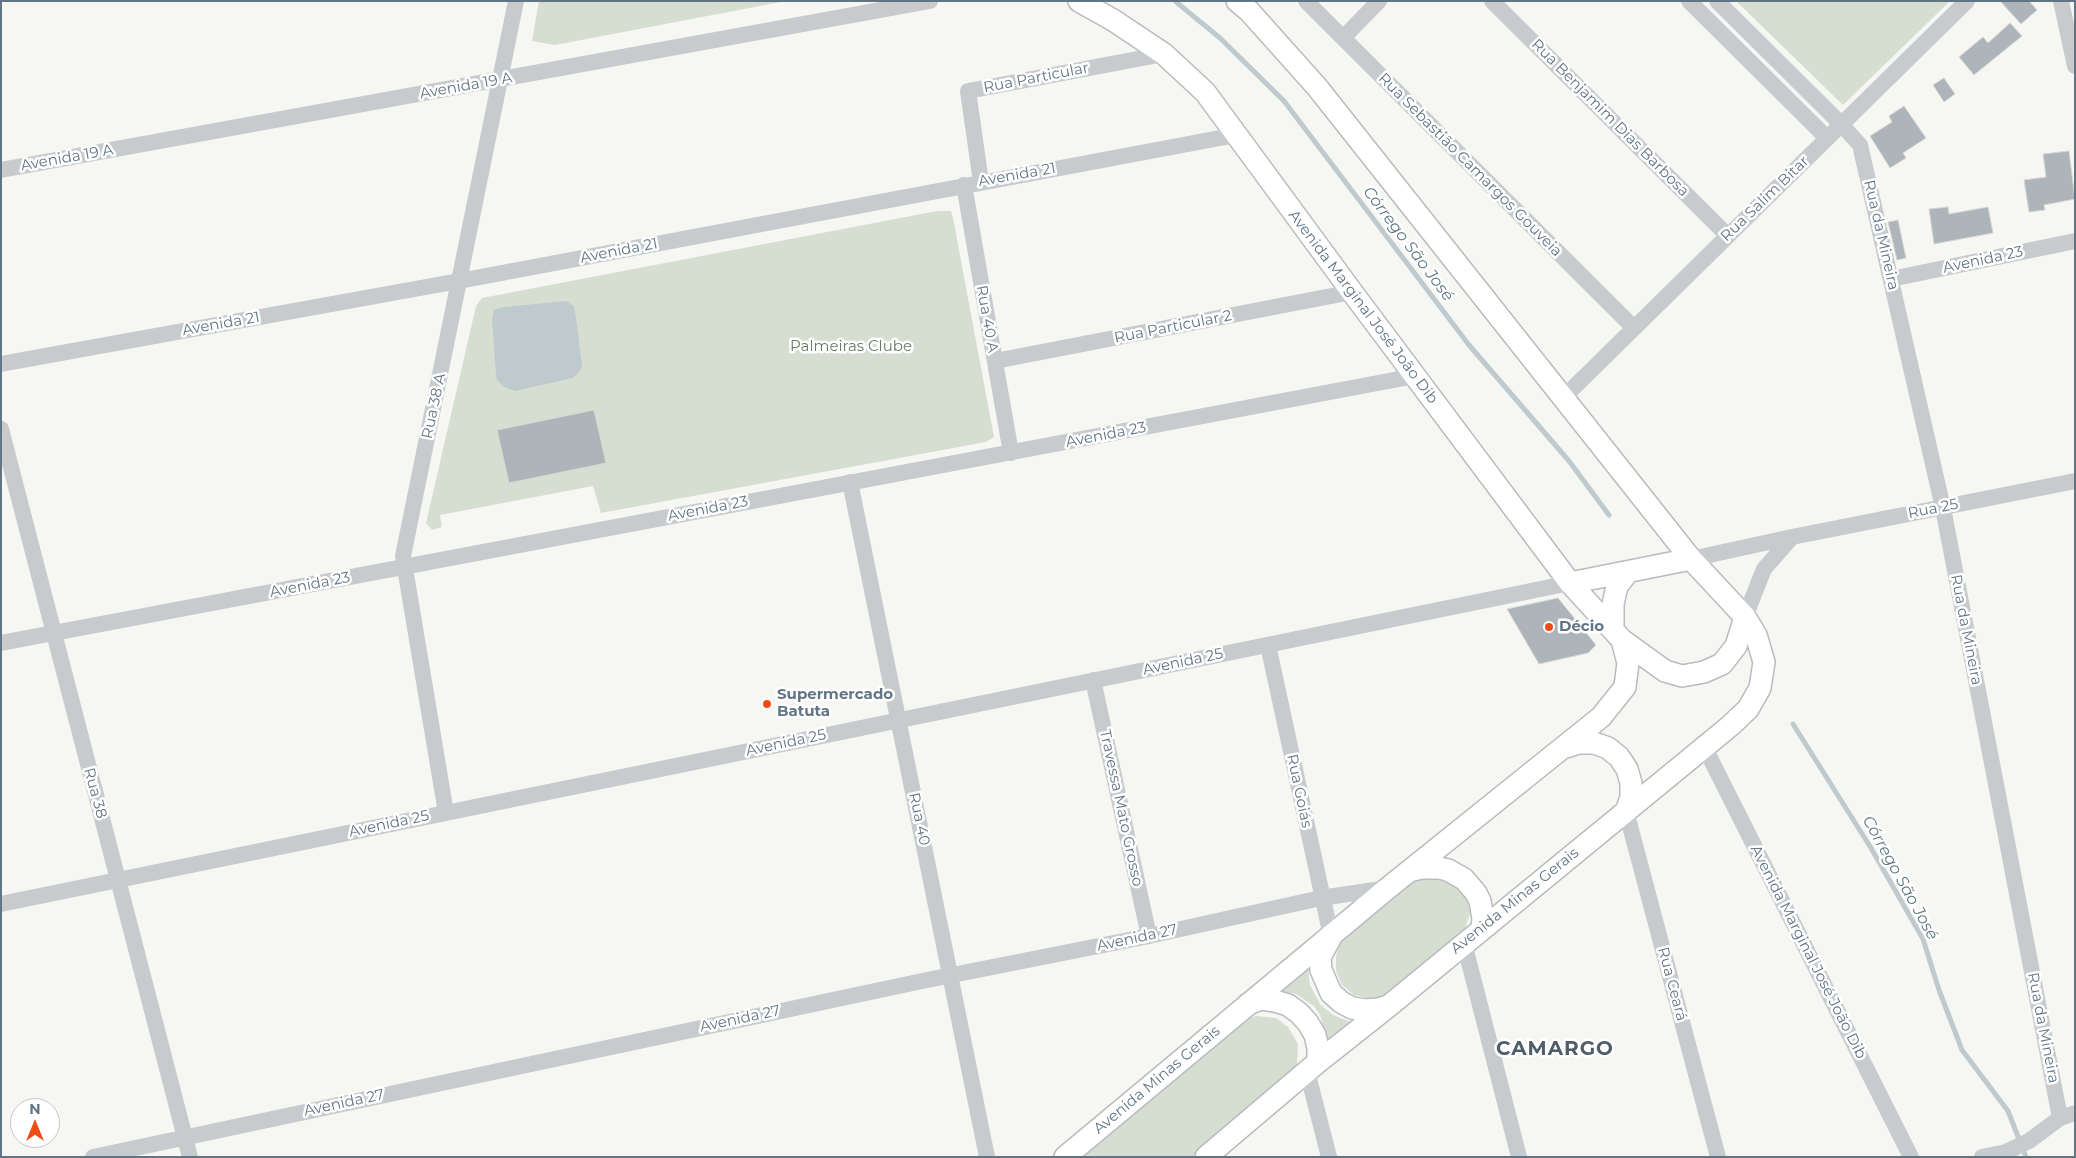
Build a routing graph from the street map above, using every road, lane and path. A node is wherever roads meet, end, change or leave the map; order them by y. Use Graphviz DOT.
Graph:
graph roads {
  1 [pos="516,1"];
  2 [pos="930,1"];
  3 [pos="1079,1"];
  4 [pos="1237,1"];
  5 [pos="1306,1"];
  6 [pos="1379,1"];
  7 [pos="1492,1"];
  8 [pos="1689,1"];
  9 [pos="1717,1"];
  10 [pos="1967,1"];
  11 [pos="2062,1"];
  12 [pos="1343,38"];
  13 [pos="1164,54"];
  14 [pos="2075,66"];
  15 [pos="500,80"];
  16 [pos="1841,124"];
  17 [pos="1236,135"];
  18 [pos="1827,138"];
  19 [pos="1860,145"];
  20 [pos="1,170"];
  21 [pos="981,182"];
  22 [pos="964,185"];
  23 [pos="1727,235"];
  24 [pos="2075,241"];
  25 [pos="1891,279"];
  26 [pos="459,281"];
  27 [pos="1352,292"];
  28 [pos="1634,328"];
  29 [pos="995,361"];
  30 [pos="1,364"];
  31 [pos="1415,376"];
  32 [pos="1563,398"];
  33 [pos="1,429"];
  34 [pos="1011,453"];
  35 [pos="2075,481"];
  36 [pos="850,482"];
  37 [pos="1942,508"];
  38 [pos="1792,536"];
  39 [pos="1691,559"];
  40 [pos="405,567"];
  41 [pos="1628,572"];
  42 [pos="1570,583"];
  43 [pos="1745,617"];
  44 [pos="54,633"];
  45 [pos="1617,635"];
  46 [pos="1,643"];
  47 [pos="1268,645"];
  48 [pos="1094,680"];
  49 [pos="899,720"];
  50 [pos="1565,747"];
  51 [pos="1705,748"];
  52 [pos="1626,811"];
  53 [pos="446,813"];
  54 [pos="1413,870"];
  55 [pos="118,880"];
  56 [pos="1388,888"];
  57 [pos="1321,898"];
  58 [pos="1,904"];
  59 [pos="1482,928"];
  60 [pos="1149,936"];
  61 [pos="1331,936"];
  62 [pos="1464,943"];
  63 [pos="951,975"];
  64 [pos="1248,1004"];
  65 [pos="1390,1005"];
  66 [pos="1313,1066"];
  67 [pos="2068,1116"];
  68 [pos="184,1137"];
  69 [pos="93,1157"];
  70 [pos="190,1157"];
  71 [pos="987,1157"];
  72 [pos="1065,1157"];
  73 [pos="1206,1157"];
  74 [pos="1329,1157"];
  75 [pos="1519,1157"];
  76 [pos="1718,1157"];
  77 [pos="1911,1157"];
  78 [pos="1982,1157"];
  1 -- 15 [label="street, Rua 38 A"];
  2 -- 15 [label="street, Avenida 19 A"];
  3 -- 13 [label="main road, Avenida Marginal José João Dib"];
  4 -- 32 [label="main road"];
  5 -- 12 [label="street, Rua Sebastião Camargos Gouveia"];
  6 -- 12 [label="street"];
  7 -- 23 [label="street, Rua Benjamim Dias Barbosa"];
  8 -- 18 [label="street"];
  9 -- 16 [label="street, Rua da Mineira"];
  10 -- 16 [label="street, Rua Salim Bitar"];
  11 -- 14 [label="street"];
  12 -- 28 [label="street, Rua Sebastião Camargos Gouveia"];
  13 -- 17 [label="main road, Avenida Marginal José João Dib"];
  13 -- 21 [label="street, Rua Particular"];
  15 -- 20 [label="street, Avenida 19 A"];
  15 -- 26 [label="street, Rua 38 A"];
  16 -- 18 [label="street, Rua Salim Bitar"];
  16 -- 19 [label="street, Rua da Mineira"];
  17 -- 21 [label="street, Avenida 21"];
  17 -- 27 [label="main road, Avenida Marginal José João Dib"];
  18 -- 19 [label="street"];
  18 -- 23 [label="street, Rua Salim Bitar"];
  19 -- 25 [label="street, Rua da Mineira"];
  21 -- 22 [label="street, Avenida 21"];
  22 -- 26 [label="street, Avenida 21"];
  22 -- 29 [label="street, Rua 40 A"];
  23 -- 28 [label="street, Rua Salim Bitar"];
  24 -- 25 [label="street, Avenida 23"];
  25 -- 37 [label="street, Rua da Mineira"];
  26 -- 30 [label="street, Avenida 21"];
  26 -- 40 [label="street, Rua 38 A"];
  27 -- 29 [label="street, Rua Particular 2"];
  27 -- 31 [label="main road, Avenida Marginal José João Dib"];
  28 -- 32 [label="street, Rua Salim Bitar"];
  29 -- 34 [label="street, Rua 40 A"];
  31 -- 34 [label="street, Avenida 23"];
  31 -- 42 [label="main road, Avenida Marginal José João Dib"];
  32 -- 39 [label="main road"];
  33 -- 44 [label="street, Rua 38"];
  34 -- 36 [label="street, Avenida 23"];
  35 -- 37 [label="street, Rua 25"];
  36 -- 40 [label="street, Avenida 23"];
  36 -- 49 [label="street, Rua 40"];
  37 -- 38 [label="street, Rua 25"];
  37 -- 67 [label="street, Rua da Mineira"];
  38 -- 39 [label="street, Rua 25"];
  38 -- 43 [label="street"];
  39 -- 41 [label="main road"];
  39 -- 43 [label="main road"];
  40 -- 44 [label="street, Avenida 23"];
  40 -- 53 [label="street, Rua 38 A"];
  41 -- 42 [label="main road"];
  41 -- 45 [label="main road"];
  42 -- 45 [label="main road, Avenida Marginal José João Dib"];
  42 -- 47 [label="street, Avenida 25"];
  43 -- 45 [label="main road"];
  43 -- 51 [label="main road, Avenida Minas Gerais"];
  44 -- 46 [label="street, Avenida 23"];
  44 -- 55 [label="street, Rua 38"];
  45 -- 50 [label="main road, Avenida Minas Gerais"];
  47 -- 48 [label="street, Avenida 25"];
  47 -- 57 [label="street, Rua Goiás"];
  48 -- 49 [label="street, Avenida 25"];
  48 -- 60 [label="street, Travessa Mato Grosso"];
  49 -- 53 [label="street, Avenida 25"];
  49 -- 63 [label="street, Rua 40"];
  50 -- 52 [label="main road"];
  50 -- 54 [label="main road, Avenida Minas Gerais"];
  51 -- 52 [label="main road, Avenida Minas Gerais"];
  51 -- 77 [label="street, Avenida Marginal José João Dib"];
  52 -- 59 [label="main road, Avenida Minas Gerais"];
  52 -- 76 [label="street, Rua Ceará"];
  53 -- 55 [label="street, Avenida 25"];
  54 -- 56 [label="main road, Avenida Minas Gerais"];
  54 -- 59 [label="main road"];
  55 -- 58 [label="street, Avenida 25"];
  55 -- 68 [label="street, Rua 38"];
  56 -- 57 [label="street, Avenida 27"];
  56 -- 61 [label="main road, Avenida Minas Gerais"];
  57 -- 60 [label="street, Avenida 27"];
  57 -- 61 [label="street, Rua Goiás"];
  59 -- 62 [label="main road, Avenida Minas Gerais"];
  60 -- 63 [label="street, Avenida 27"];
  61 -- 64 [label="main road, Avenida Minas Gerais"];
  61 -- 65 [label="main road"];
  62 -- 65 [label="main road, Avenida Minas Gerais"];
  62 -- 75 [label="street"];
  63 -- 68 [label="street, Avenida 27"];
  63 -- 71 [label="street, Rua 40"];
  64 -- 66 [label="main road"];
  64 -- 72 [label="main road, Avenida Minas Gerais"];
  65 -- 66 [label="main road, Avenida Minas Gerais"];
  66 -- 73 [label="main road, Avenida Minas Gerais"];
  66 -- 74 [label="street"];
  67 -- 78 [label="street"];
  68 -- 69 [label="street, Avenida 27"];
  68 -- 70 [label="street, Rua 38"];
}
